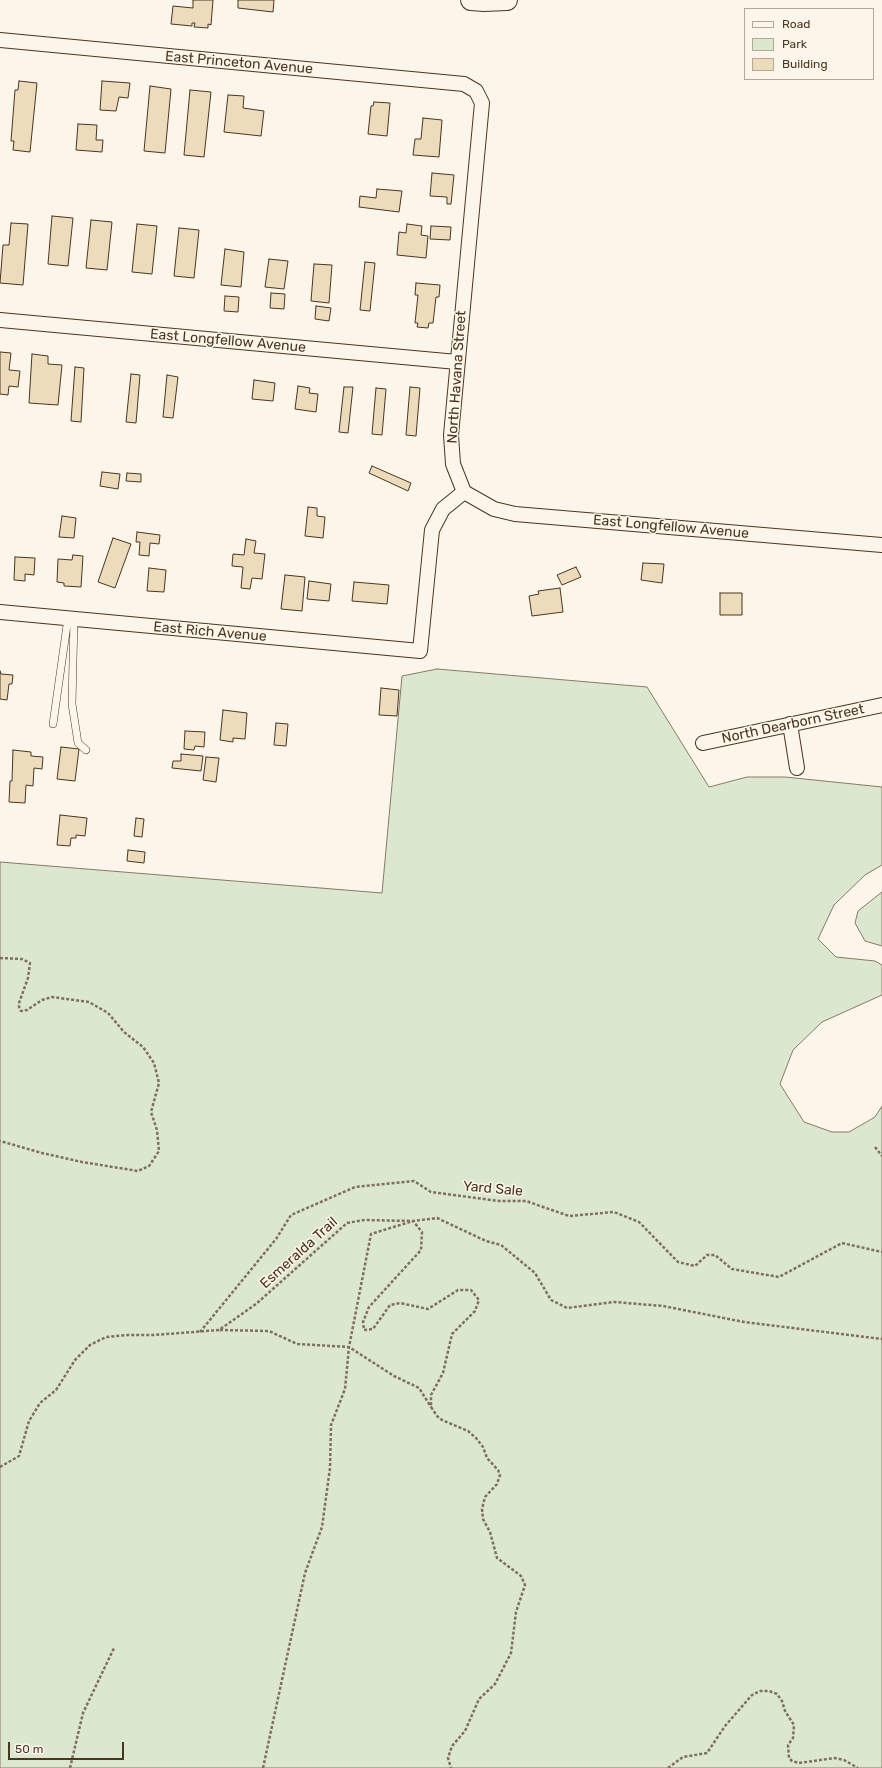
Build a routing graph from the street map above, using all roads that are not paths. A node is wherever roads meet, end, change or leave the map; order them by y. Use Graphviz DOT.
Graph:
graph roads {
  1 [pos="471,0"];
  2 [pos="507,0"];
  3 [pos="0,40"];
  4 [pos="476,91"];
  5 [pos="0,320"];
  6 [pos="457,362"];
  7 [pos="464,492"];
  8 [pos="882,545"];
  9 [pos="0,612"];
  10 [pos="71,619"];
  11 [pos="882,705"];
  12 [pos="52,724"];
  13 [pos="790,724"];
  14 [pos="703,743"];
  15 [pos="86,750"];
  16 [pos="797,768"];
  1 -- 2 [label="street"];
  3 -- 4 [label="street, East Princeton Avenue"];
  4 -- 6 [label="street, North Havana Street"];
  5 -- 6 [label="street, East Longfellow Avenue"];
  6 -- 7 [label="street, North Havana Street"];
  7 -- 8 [label="street, East Longfellow Avenue"];
  7 -- 10 [label="street, East Rich Avenue"];
  9 -- 10 [label="street, East Rich Avenue"];
  10 -- 12 [label="lane"];
  10 -- 15 [label="lane"];
  11 -- 13 [label="street, North Dearborn Street"];
  13 -- 14 [label="street, North Dearborn Street"];
  13 -- 16 [label="street"];
}
